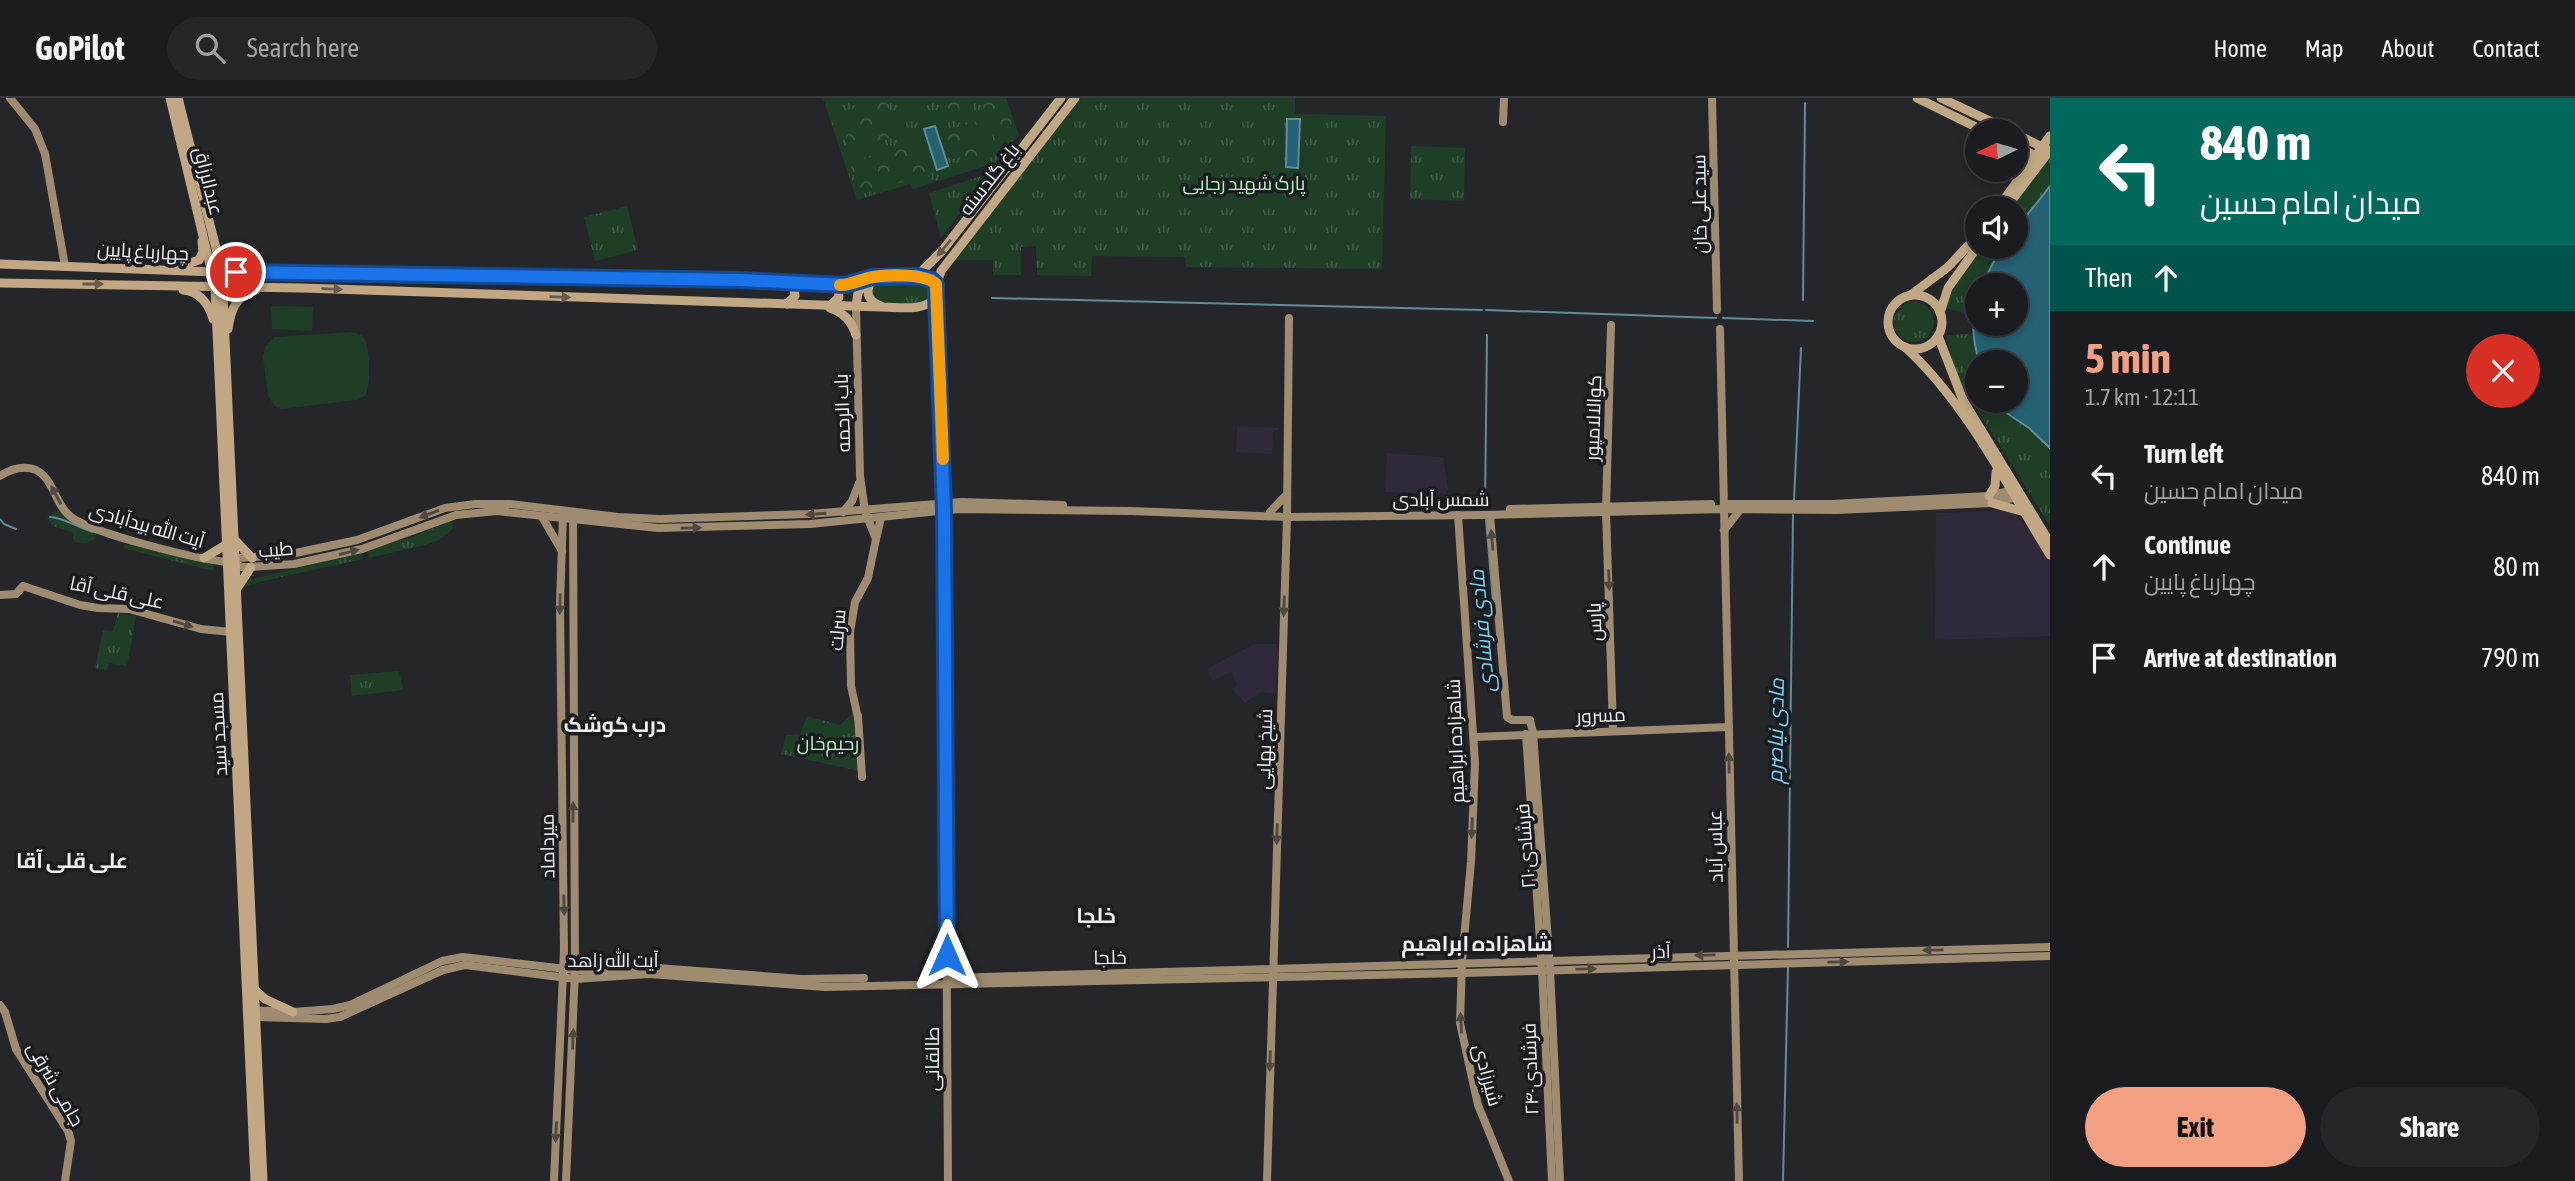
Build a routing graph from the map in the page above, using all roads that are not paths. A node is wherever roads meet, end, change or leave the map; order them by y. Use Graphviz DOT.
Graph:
graph roads {
  1 [pos="10,98"];
  2 [pos="170,98"];
  3 [pos="178,98"];
  4 [pos="1061,98"];
  5 [pos="1075,98"];
  6 [pos="1504,98"];
  7 [pos="1712,98"];
  8 [pos="1917,98"];
  9 [pos="1941,98"];
  10 [pos="1986,119"];
  11 [pos="1503,122"];
  12 [pos="1965,122"];
  13 [pos="1046,126"];
  14 [pos="2028,136"];
  15 [pos="2050,137"];
  16 [pos="2028,140"];
  17 [pos="2047,149"];
  18 [pos="2028,152"];
  19 [pos="2040,158"];
  20 [pos="2028,170"];
  21 [pos="2018,182"];
  22 [pos="192,185"];
  23 [pos="2007,196"];
  24 [pos="2014,196"];
  25 [pos="963,232"];
  26 [pos="1965,249"];
  27 [pos="218,254"];
  28 [pos="1969,259"];
  29 [pos="0,264"];
  30 [pos="50,265"];
  31 [pos="65,266"];
  32 [pos="171,270"];
  33 [pos="218,272"];
  34 [pos="251,272"];
  35 [pos="284,272"];
  36 [pos="400,274"];
  37 [pos="917,276"];
  38 [pos="876,277"];
  39 [pos="0,283"];
  40 [pos="50,284"];
  41 [pos="132,284"];
  42 [pos="788,284"];
  43 [pos="936,284"];
  44 [pos="834,285"];
  45 [pos="219,286"];
  46 [pos="264,287"];
  47 [pos="283,287"];
  48 [pos="400,291"];
  49 [pos="1911,295"];
  50 [pos="936,303"];
  51 [pos="787,304"];
  52 [pos="828,306"];
  53 [pos="856,306"];
  54 [pos="881,307"];
  55 [pos="1717,310"];
  56 [pos="1940,313"];
  57 [pos="1289,318"];
  58 [pos="1611,326"];
  59 [pos="1720,329"];
  60 [pos="856,335"];
  61 [pos="1938,336"];
  62 [pos="221,341"];
  63 [pos="1905,347"];
  64 [pos="1956,384"];
  65 [pos="1995,466"];
  66 [pos="0,476"];
  67 [pos="860,476"];
  68 [pos="943,478"];
  69 [pos="1287,494"];
  70 [pos="2016,494"];
  71 [pos="1990,500"];
  72 [pos="962,502"];
  73 [pos="1881,504"];
  74 [pos="944,507"];
  75 [pos="1723,507"];
  76 [pos="1606,508"];
  77 [pos="1740,510"];
  78 [pos="2023,511"];
  79 [pos="843,512"];
  80 [pos="1270,514"];
  81 [pos="563,515"];
  82 [pos="867,515"];
  83 [pos="1287,515"];
  84 [pos="1458,515"];
  85 [pos="1490,515"];
  86 [pos="573,516"];
  87 [pos="542,517"];
  88 [pos="881,518"];
  89 [pos="594,523"];
  90 [pos="1724,530"];
  91 [pos="1286,538"];
  92 [pos="876,539"];
  93 [pos="230,541"];
  94 [pos="2050,541"];
  95 [pos="573,543"];
  96 [pos="316,549"];
  97 [pos="2050,555"];
  98 [pos="562,556"];
  99 [pos="204,558"];
  100 [pos="317,559"];
  101 [pos="573,560"];
  102 [pos="231,562"];
  103 [pos="252,563"];
  104 [pos="236,590"];
  105 [pos="0,595"];
  106 [pos="231,632"];
  107 [pos="237,694"];
  108 [pos="1728,727"];
  109 [pos="1613,730"];
  110 [pos="1529,733"];
  111 [pos="1474,737"];
  112 [pos="862,777"];
  113 [pos="562,781"];
  114 [pos="573,781"];
  115 [pos="2050,947"];
  116 [pos="565,950"];
  117 [pos="575,952"];
  118 [pos="1795,953"];
  119 [pos="1733,955"];
  120 [pos="2050,956"];
  121 [pos="1545,962"];
  122 [pos="947,963"];
  123 [pos="1795,963"];
  124 [pos="1734,965"];
  125 [pos="1462,969"];
  126 [pos="546,970"];
  127 [pos="564,973"];
  128 [pos="1273,973"];
  129 [pos="575,974"];
  130 [pos="595,974"];
  131 [pos="863,978"];
  132 [pos="948,981"];
  133 [pos="969,981"];
  134 [pos="563,988"];
  135 [pos="254,989"];
  136 [pos="575,993"];
  137 [pos="948,1002"];
  138 [pos="0,1005"];
  139 [pos="293,1012"];
  140 [pos="251,1014"];
  141 [pos="65,1181"];
  142 [pos="255,1181"];
  143 [pos="262,1181"];
  144 [pos="554,1181"];
  145 [pos="566,1181"];
  146 [pos="948,1181"];
  147 [pos="1266,1181"];
  148 [pos="1508,1181"];
  149 [pos="1552,1181"];
  150 [pos="1560,1181"];
  151 [pos="1739,1181"];
  1 -- 31 [label="main road"];
  2 -- 22 [label="main road, عبدالرزاق"];
  3 -- 27 [label="main road, عبدالرزاق"];
  4 -- 13 [label="main road, باغ گلدسته"];
  5 -- 13 [label="main road, باغ گلدسته"];
  6 -- 11 [label="main road"];
  7 -- 55 [label="main road, سید علی خان"];
  8 -- 12 [label="main road"];
  9 -- 10 [label="main road"];
  13 -- 25 [label="main road, باغ گلدسته"];
  14 -- 15 [label="main road"];
  15 -- 17 [label="main road"];
  16 -- 17 [label="main road"];
  17 -- 19 [label="main road"];
  18 -- 19 [label="main road"];
  19 -- 20 [label="main road"];
  19 -- 24 [label="main road"];
  21 -- 23 [label="main road"];
  22 -- 32 [label="main road"];
  22 -- 33 [label="main road, عبدالرزاق"];
  25 -- 37 [label="main road, باغ گلدسته, one-way"];
  25 -- 43 [label="main road, باغ گلدسته"];
  26 -- 49 [label="main road"];
  27 -- 33 [label="main road, عبدالرزاق"];
  27 -- 34 [label="main road"];
  28 -- 56 [label="main road"];
  29 -- 30 [label="main road, چهارباغ پایین"];
  30 -- 31 [label="main road, چهارباغ پایین"];
  30 -- 40 [label="main road"];
  31 -- 32 [label="main road, چهارباغ پایین"];
  32 -- 33 [label="main road, چهارباغ پایین"];
  33 -- 34 [label="main road, چهارباغ پایین"];
  33 -- 45 [label="main road, مسجد سید"];
  34 -- 35 [label="main road, چهارباغ پایین"];
  35 -- 36 [label="main road, چهارباغ پایین"];
  35 -- 47 [label="main road"];
  36 -- 42 [label="main road, چهارباغ پایین"];
  36 -- 48 [label="main road"];
  37 -- 38 [label="main road, چهارباغ پایین"];
  37 -- 43 [label="main road"];
  38 -- 44 [label="main road, چهارباغ پایین"];
  38 -- 53 [label="main road"];
  38 -- 54 [label="main road"];
  39 -- 40 [label="main road, چهارباغ پایین"];
  40 -- 41 [label="main road, چهارباغ پایین, one-way"];
  41 -- 45 [label="main road, چهارباغ پایین"];
  41 -- 62 [label="main road"];
  42 -- 44 [label="main road, چهارباغ پایین"];
  42 -- 51 [label="main road"];
  43 -- 50 [label="main road"];
  44 -- 52 [label="main road"];
  45 -- 46 [label="main road, چهارباغ پایین"];
  45 -- 62 [label="main road, مسجد سید"];
  46 -- 47 [label="main road, چهارباغ پایین"];
  46 -- 62 [label="main road"];
  47 -- 48 [label="main road, چهارباغ پایین, one-way"];
  48 -- 51 [label="main road, چهارباغ پایین, one-way"];
  49 -- 56 [label="main road"];
  49 -- 63 [label="main road"];
  50 -- 54 [label="main road, چهارباغ پایین"];
  50 -- 68 [label="main road, طالقانی"];
  51 -- 52 [label="main road, چهارباغ پایین"];
  52 -- 53 [label="main road, چهارباغ پایین"];
  52 -- 60 [label="main road"];
  53 -- 54 [label="main road, چهارباغ پایین"];
  53 -- 60 [label="main road, باب الرحمه"];
  56 -- 61 [label="main road"];
  57 -- 69 [label="main road, شیخ بهایی"];
  58 -- 76 [label="main road, کوالالامپور"];
  59 -- 75 [label="main road, عباس آباد"];
  60 -- 67 [label="main road, باب الرحمه"];
  61 -- 63 [label="main road"];
  61 -- 64 [label="main road"];
  62 -- 93 [label="main road, مسجد سید"];
  63 -- 65 [label="main road"];
  64 -- 70 [label="main road"];
  64 -- 94 [label="main road"];
  65 -- 70 [label="main road"];
  65 -- 71 [label="main road"];
  99 -- 66 [label="main road, آیت الله بیدآبادی, one-way"];
  67 -- 79 [label="main road"];
  67 -- 82 [label="main road, باب الرحمه"];
  68 -- 72 [label="main road"];
  68 -- 74 [label="main road, طالقانی"];
  69 -- 80 [label="main road"];
  69 -- 83 [label="main road, شیخ بهایی"];
  70 -- 71 [label="main road, شمس آبادی"];
  70 -- 78 [label="main road"];
  70 -- 94 [label="main road"];
  71 -- 73 [label="main road, شمس آبادی"];
  71 -- 78 [label="main road"];
  72 -- 74 [label="main road, شمس آبادی"];
  72 -- 80 [label="main road, شمس آبادی"];
  73 -- 75 [label="main road, شمس آبادی"];
  73 -- 77 [label="main road, شمس آبادی"];
  74 -- 80 [label="main road, شمس آبادی"];
  74 -- 82 [label="main road, شمس آبادی"];
  74 -- 88 [label="main road, شمس آبادی"];
  74 -- 122 [label="main road, طالقانی"];
  75 -- 76 [label="main road, شمس آبادی"];
  75 -- 77 [label="main road, شمس آبادی"];
  75 -- 90 [label="main road, عباس آباد"];
  76 -- 83 [label="main road, شمس آبادی"];
  76 -- 85 [label="main road, شمس آبادی"];
  76 -- 109 [label="main road, پارس, one-way"];
  77 -- 90 [label="main road"];
  78 -- 97 [label="main road"];
  79 -- 82 [label="main road, طیب"];
  79 -- 86 [label="main road, طیب, one-way"];
  80 -- 83 [label="main road, شمس آبادی"];
  80 -- 91 [label="main road"];
  81 -- 86 [label="main road, طیب"];
  81 -- 87 [label="main road, طیب"];
  81 -- 96 [label="main road, طیب, one-way"];
  81 -- 98 [label="main road, میرداماد"];
  82 -- 88 [label="main road, شمس آبادی"];
  89 -- 82 [label="main road, طیب, one-way"];
  82 -- 92 [label="main road, باب الرحمه"];
  83 -- 84 [label="main road, شمس آبادی"];
  83 -- 91 [label="main road, شیخ بهایی"];
  84 -- 85 [label="main road, شمس آبادی"];
  84 -- 111 [label="main road, شاهزاده ابراهیم"];
  110 -- 85 [label="main road, one-way"];
  86 -- 89 [label="main road, طیب"];
  86 -- 95 [label="main road, میرداماد"];
  87 -- 98 [label="main road"];
  100 -- 87 [label="main road, طیب, one-way"];
  88 -- 92 [label="main road, سرلت"];
  89 -- 95 [label="main road"];
  90 -- 108 [label="main road, عباس آباد"];
  91 -- 128 [label="main road, شیخ بهایی, one-way"];
  92 -- 112 [label="main road, سرلت"];
  93 -- 99 [label="main road"];
  93 -- 102 [label="main road, مسجد سید"];
  93 -- 103 [label="main road"];
  95 -- 101 [label="main road, میرداماد"];
  96 -- 100 [label="main road"];
  96 -- 103 [label="main road, طیب"];
  98 -- 101 [label="main road"];
  98 -- 113 [label="main road, میرداماد, one-way"];
  99 -- 102 [label="main road, آیت الله بیدآبادی"];
  100 -- 103 [label="main road, طیب"];
  101 -- 114 [label="main road, میرداماد"];
  102 -- 103 [label="main road, طیب"];
  102 -- 104 [label="main road, مسجد سید"];
  102 -- 106 [label="main road, مسجد سید"];
  103 -- 104 [label="main road"];
  104 -- 107 [label="main road, مسجد سید"];
  105 -- 106 [label="main road, علی قلی آقا, one-way"];
  106 -- 107 [label="main road, مسجد سید"];
  107 -- 135 [label="main road, مسجد سید"];
  107 -- 140 [label="main road, مسجد سید"];
  108 -- 109 [label="main road, مسرور"];
  119 -- 108 [label="main road, عباس آباد, one-way"];
  109 -- 110 [label="main road, مسرور"];
  110 -- 111 [label="main road, مسرور"];
  110 -- 121 [label="main road"];
  111 -- 125 [label="main road, شاهزاده ابراهیم, one-way"];
  113 -- 114 [label="main road"];
  113 -- 116 [label="main road, میرداماد, one-way"];
  117 -- 114 [label="main road, میرداماد, one-way"];
  115 -- 118 [label="main road, آذر, one-way"];
  116 -- 126 [label="main road"];
  116 -- 127 [label="main road, میرداماد"];
  117 -- 129 [label="main road, میرداماد"];
  117 -- 130 [label="main road"];
  118 -- 119 [label="main road, آذر"];
  118 -- 123 [label="main road"];
  119 -- 121 [label="main road, آذر, one-way"];
  119 -- 124 [label="main road, عباس آباد"];
  123 -- 120 [label="main road, آذر, one-way"];
  121 -- 124 [label="main road, آذر, one-way"];
  121 -- 125 [label="main road, آذر"];
  121 -- 149 [label="main road, ۲۴-فرشادی"];
  121 -- 150 [label="main road"];
  122 -- 132 [label="main road, طالقانی"];
  122 -- 133 [label="main road"];
  123 -- 124 [label="main road, آذر"];
  151 -- 124 [label="main road, عباس آباد, one-way"];
  125 -- 128 [label="main road, آذر"];
  125 -- 128 [label="main road, آذر"];
  148 -- 125 [label="main road, شیرزادی, one-way"];
  126 -- 127 [label="main road, آیت الله زاهد"];
  126 -- 134 [label="main road"];
  126 -- 139 [label="main road, آیت الله زاهد"];
  126 -- 140 [label="main road, آیت الله زاهد"];
  127 -- 129 [label="main road, آیت الله زاهد"];
  127 -- 134 [label="main road, میرداماد"];
  128 -- 133 [label="main road, خلجا"];
  128 -- 147 [label="main road, شیخ بهایی, one-way"];
  129 -- 130 [label="main road, آیت الله زاهد"];
  129 -- 136 [label="main road, میرداماد"];
  130 -- 131 [label="main road, آیت الله زاهد"];
  130 -- 132 [label="main road, آیت الله زاهد"];
  130 -- 136 [label="main road"];
  132 -- 133 [label="main road, خلجا"];
  132 -- 137 [label="main road, طالقانی"];
  133 -- 137 [label="main road"];
  134 -- 144 [label="main road, میرداماد, one-way"];
  135 -- 139 [label="main road"];
  135 -- 140 [label="main road, مسجد سید"];
  145 -- 136 [label="main road, میرداماد, one-way"];
  137 -- 146 [label="main road, طالقانی"];
  138 -- 141 [label="main road, جامی شرقی"];
  139 -- 140 [label="main road, آیت الله زاهد"];
  140 -- 142 [label="main road, مسجد سید"];
  140 -- 143 [label="main road, مسجد سید"];
}
